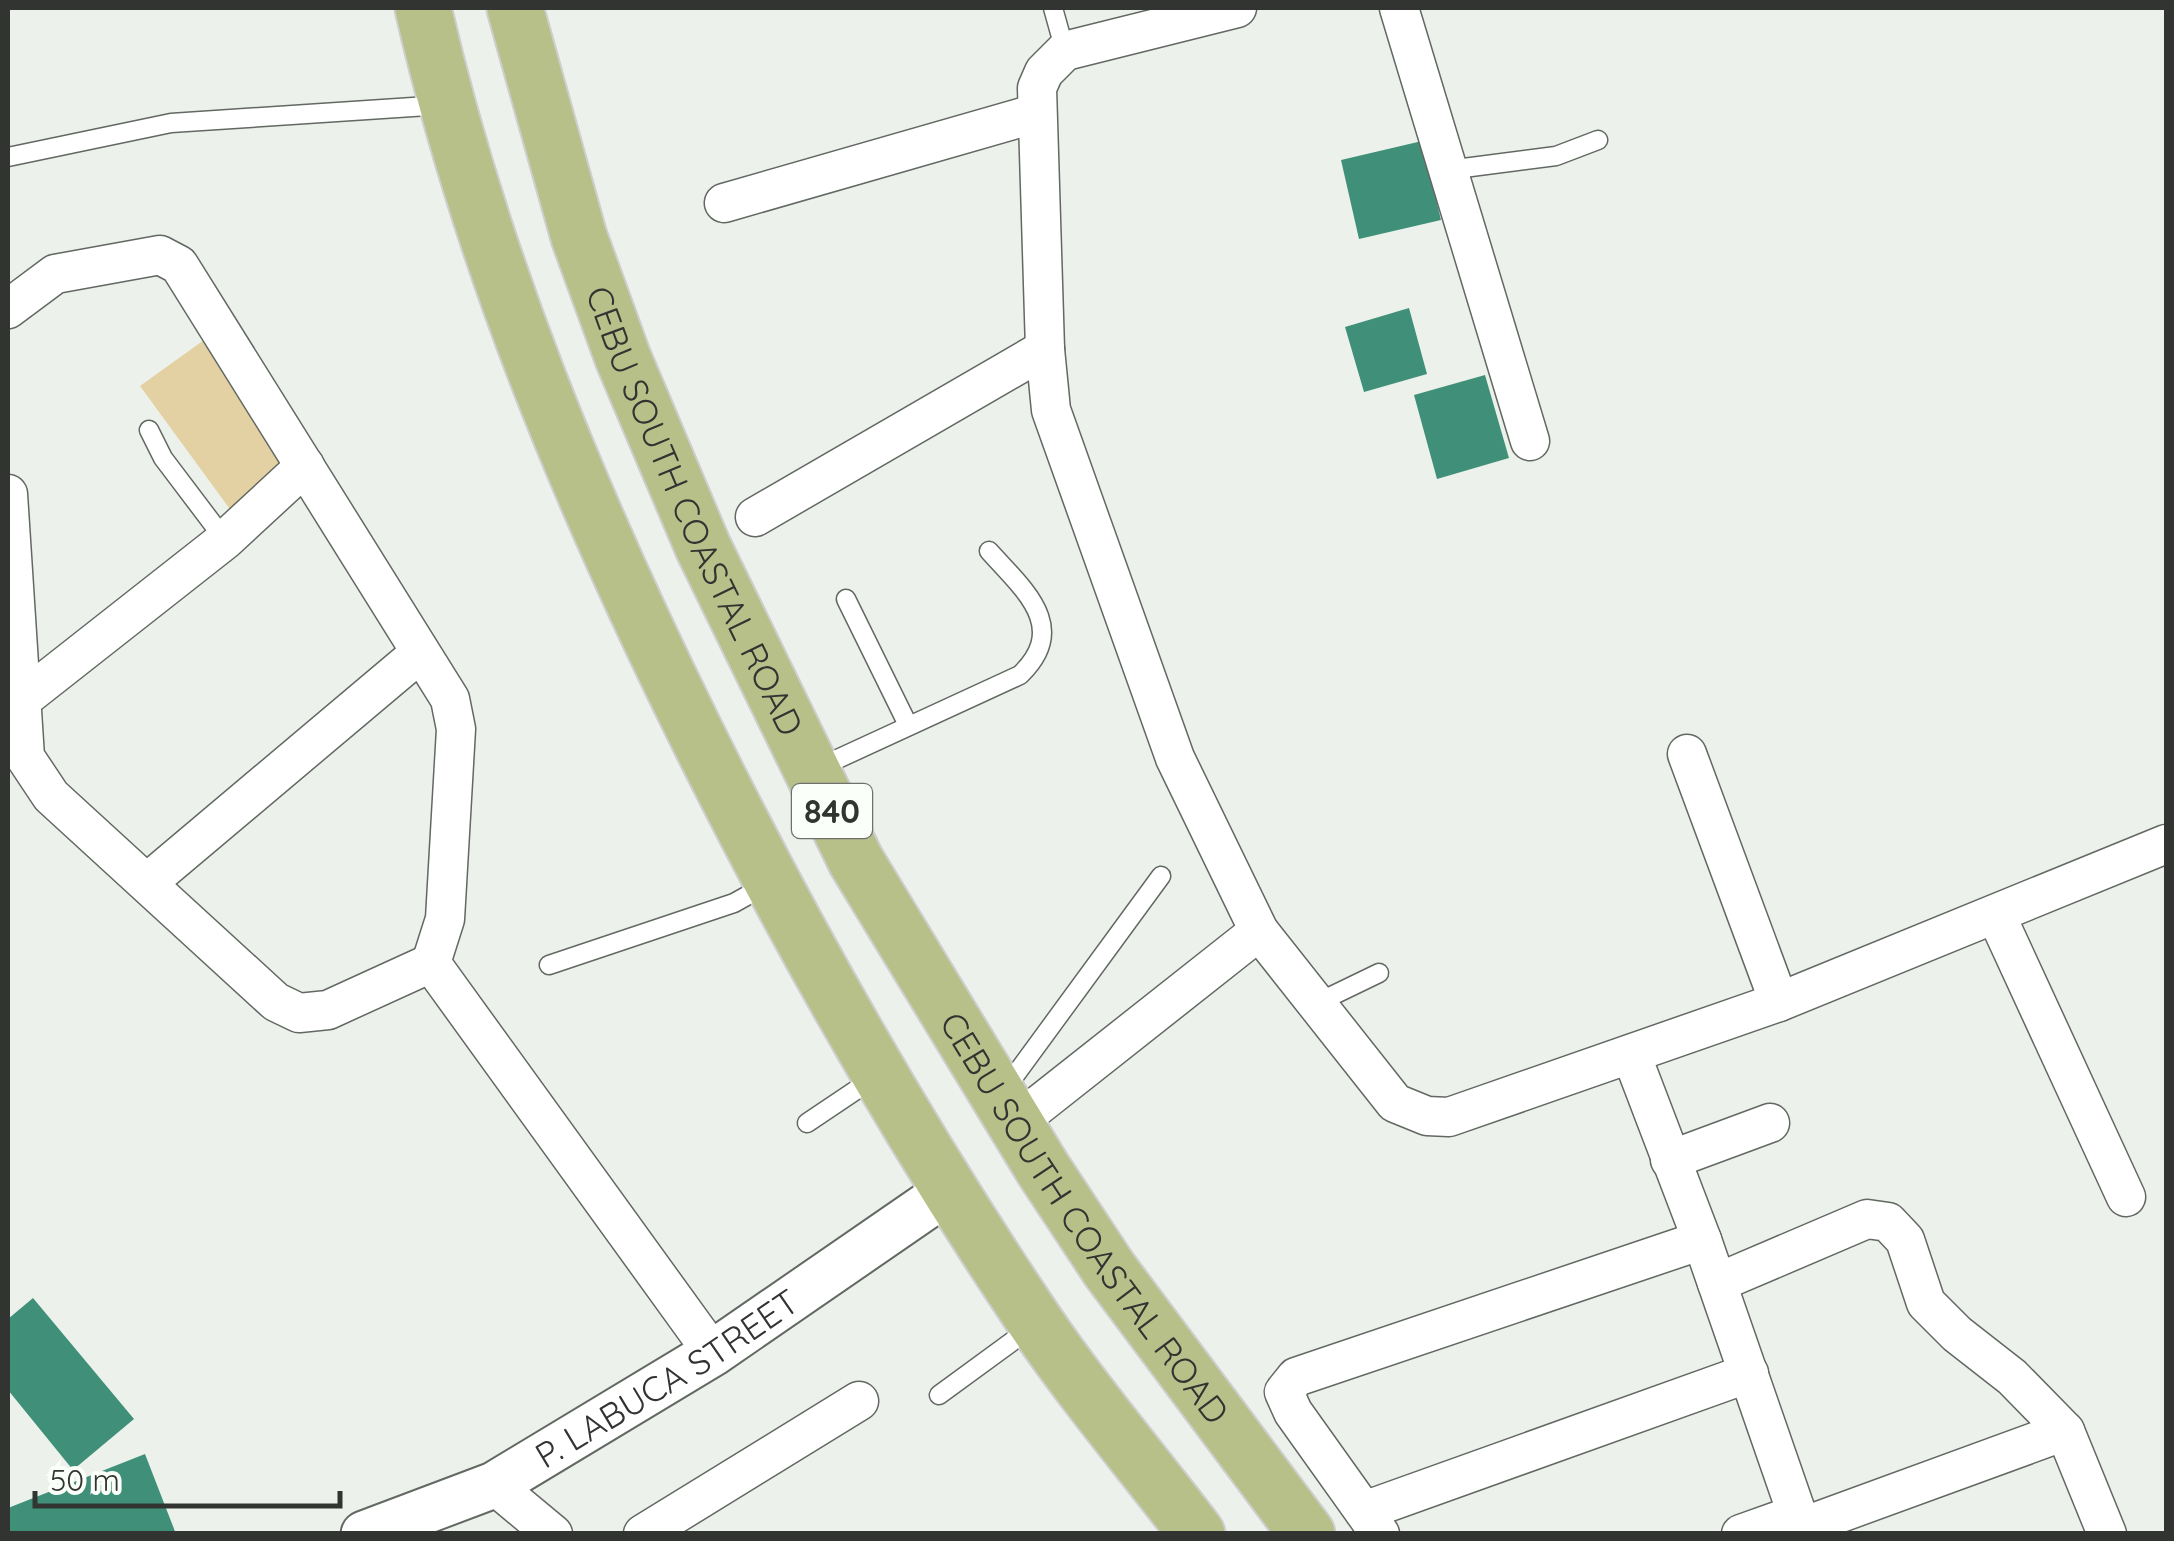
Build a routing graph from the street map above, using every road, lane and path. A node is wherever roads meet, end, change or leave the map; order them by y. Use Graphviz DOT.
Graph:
graph roads {
  1 [pos="423,8"];
  2 [pos="515,8"];
  3 [pos="1053,8"];
  4 [pos="1237,8"];
  5 [pos="1399,8"];
  6 [pos="1182,15"];
  7 [pos="1065,51"];
  8 [pos="447,104"];
  9 [pos="1038,113"];
  10 [pos="1598,140"];
  11 [pos="8,157"];
  12 [pos="1448,170"];
  13 [pos="724,204"];
  14 [pos="8,309"];
  15 [pos="1045,349"];
  16 [pos="149,430"];
  17 [pos="1530,441"];
  18 [pos="305,466"];
  19 [pos="8,494"];
  20 [pos="756,516"];
  21 [pos="225,540"];
  22 [pos="989,550"];
  23 [pos="846,599"];
  24 [pos="420,653"];
  25 [pos="19,702"];
  26 [pos="907,723"];
  27 [pos="1687,754"];
  28 [pos="812,770"];
  29 [pos="2164,852"];
  30 [pos="1161,876"];
  31 [pos="770,882"];
  32 [pos="147,883"];
  33 [pos="1996,915"];
  34 [pos="1259,931"];
  35 [pos="430,963"];
  36 [pos="549,965"];
  37 [pos="1379,972"];
  38 [pos="1778,1002"];
  39 [pos="1317,1003"];
  40 [pos="1631,1054"];
  41 [pos="881,1073"];
  42 [pos="1008,1110"];
  43 [pos="807,1122"];
  44 [pos="1770,1123"];
  45 [pos="1670,1160"];
  46 [pos="950,1189"];
  47 [pos="2126,1197"];
  48 [pos="1702,1240"];
  49 [pos="1717,1283"];
  50 [pos="1037,1323"];
  51 [pos="713,1353"];
  52 [pos="1748,1373"];
  53 [pos="939,1395"];
  54 [pos="860,1402"];
  55 [pos="2065,1432"];
  56 [pos="494,1485"];
  57 [pos="1372,1522"];
  58 [pos="1801,1525"];
  59 [pos="364,1534"];
  60 [pos="553,1534"];
  61 [pos="644,1534"];
  62 [pos="1197,1534"];
  63 [pos="1308,1534"];
  64 [pos="1740,1534"];
  65 [pos="2106,1534"];
  1 -- 8 [label="highway, 840"];
  2 -- 28 [label="highway, CEBU SOUTH COASTAL ROAD / 840"];
  3 -- 7 [label="lane"];
  4 -- 6 [label="street"];
  5 -- 12 [label="street"];
  6 -- 7 [label="street"];
  7 -- 9 [label="street"];
  8 -- 11 [label="lane"];
  8 -- 31 [label="highway, 840"];
  9 -- 13 [label="street"];
  9 -- 15 [label="street"];
  10 -- 12 [label="lane"];
  12 -- 17 [label="street"];
  14 -- 18 [label="street"];
  15 -- 20 [label="street"];
  15 -- 34 [label="street"];
  16 -- 21 [label="lane"];
  18 -- 21 [label="street"];
  18 -- 24 [label="street"];
  19 -- 25 [label="street"];
  21 -- 25 [label="street"];
  22 -- 26 [label="lane"];
  23 -- 26 [label="lane"];
  24 -- 32 [label="street"];
  24 -- 35 [label="street"];
  25 -- 32 [label="street"];
  26 -- 28 [label="lane"];
  27 -- 38 [label="street"];
  28 -- 42 [label="highway, CEBU SOUTH COASTAL ROAD / 840"];
  29 -- 33 [label="street"];
  30 -- 42 [label="lane"];
  31 -- 36 [label="lane"];
  31 -- 41 [label="highway, 840"];
  32 -- 35 [label="street"];
  33 -- 38 [label="street"];
  33 -- 47 [label="street"];
  34 -- 39 [label="street"];
  34 -- 42 [label="street"];
  35 -- 51 [label="street"];
  37 -- 39 [label="lane"];
  38 -- 40 [label="street"];
  39 -- 40 [label="street"];
  40 -- 45 [label="street"];
  41 -- 43 [label="lane"];
  41 -- 46 [label="highway, 840"];
  42 -- 63 [label="highway, CEBU SOUTH COASTAL ROAD / 840"];
  44 -- 45 [label="street"];
  45 -- 48 [label="street"];
  46 -- 50 [label="highway, 840"];
  46 -- 51 [label="street, P. LABUCA STREET"];
  48 -- 49 [label="street"];
  48 -- 57 [label="street"];
  49 -- 52 [label="street"];
  49 -- 55 [label="street"];
  50 -- 53 [label="lane"];
  50 -- 62 [label="highway, 840"];
  51 -- 56 [label="street, P. LABUCA STREET"];
  52 -- 57 [label="street"];
  52 -- 58 [label="street"];
  54 -- 61 [label="street"];
  55 -- 58 [label="street"];
  55 -- 65 [label="street"];
  56 -- 59 [label="street, P. LABUCA STREET"];
  56 -- 60 [label="street"];
  58 -- 64 [label="street"];
}
